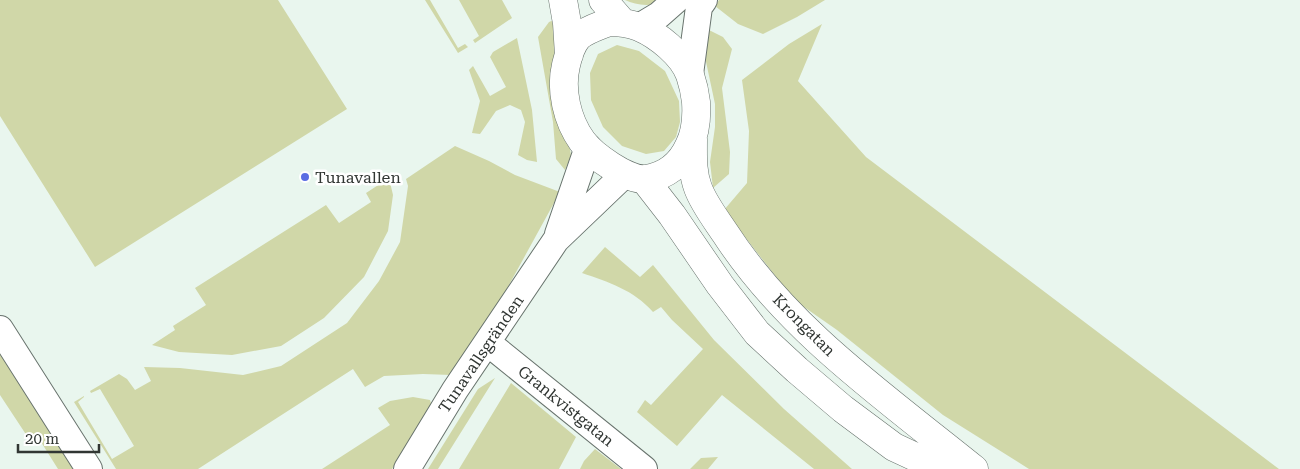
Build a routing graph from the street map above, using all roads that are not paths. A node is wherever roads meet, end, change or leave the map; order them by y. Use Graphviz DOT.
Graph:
graph roads {
  1 [pos="563,0"];
  2 [pos="603,0"];
  3 [pos="676,0"];
  4 [pos="704,0"];
  5 [pos="631,25"];
  6 [pos="568,55"];
  7 [pos="690,74"];
  8 [pos="693,139"];
  9 [pos="588,147"];
  10 [pos="635,177"];
  11 [pos="556,240"];
  12 [pos="0,329"];
  13 [pos="488,343"];
  14 [pos="89,469"];
  15 [pos="407,469"];
  16 [pos="644,469"];
  17 [pos="941,469"];
  18 [pos="974,469"];
  1 -- 6 [label="street"];
  2 -- 5 [label="street"];
  3 -- 5 [label="street"];
  4 -- 7 [label="street"];
  5 -- 6 [label="street"];
  5 -- 7 [label="street"];
  6 -- 9 [label="street"];
  7 -- 8 [label="street"];
  8 -- 10 [label="street"];
  8 -- 18 [label="street, Krongatan"];
  9 -- 10 [label="street"];
  9 -- 11 [label="street, Tunavallsgränden"];
  10 -- 11 [label="street, Tunavallsgränden"];
  10 -- 17 [label="street"];
  11 -- 13 [label="street, Tunavallsgränden"];
  12 -- 14 [label="street"];
  13 -- 15 [label="street, Tunavallsgränden"];
  13 -- 16 [label="street, Grankvistgatan"];
}
